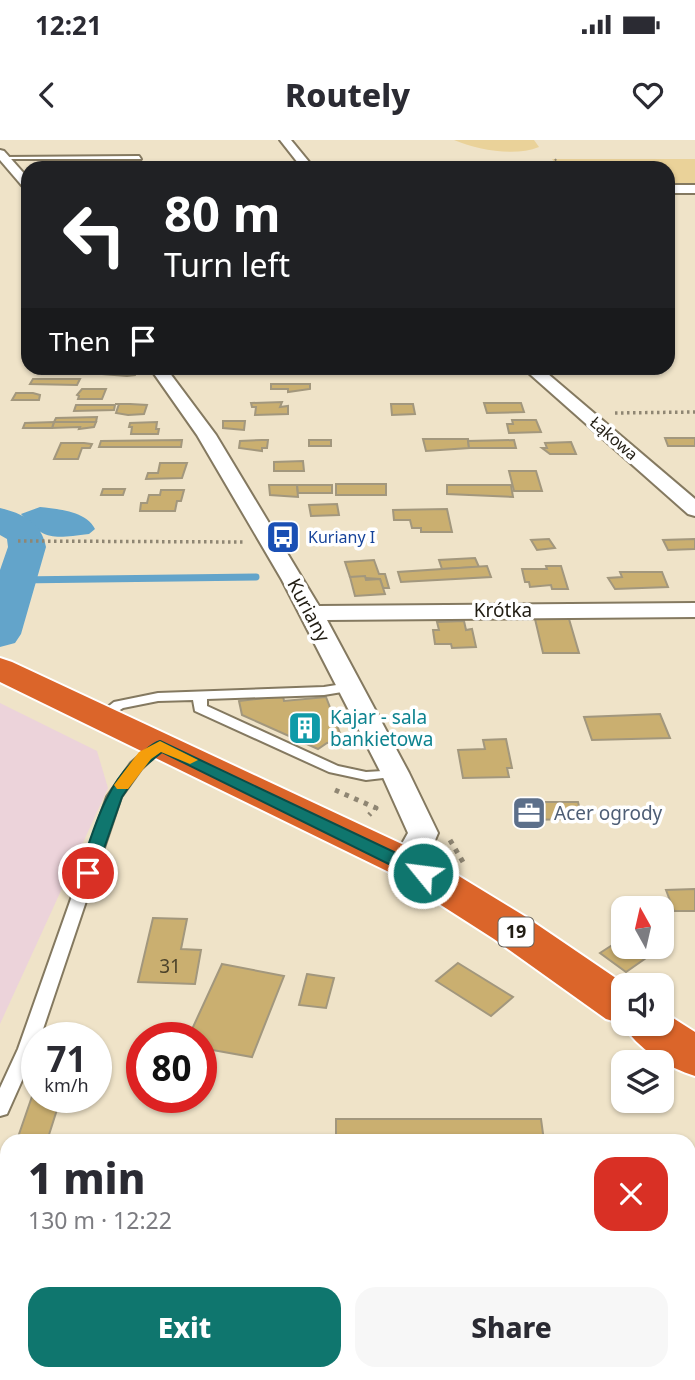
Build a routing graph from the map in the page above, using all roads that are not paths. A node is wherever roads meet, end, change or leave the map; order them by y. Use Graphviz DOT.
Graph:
graph roads {
  1 [pos="285,140"];
  2 [pos="3,156"];
  3 [pos="139,158"];
  4 [pos="302,161"];
  5 [pos="21,177"];
  6 [pos="675,189"];
  7 [pos="695,189"];
  8 [pos="163,375"];
  9 [pos="539,375"];
  10 [pos="695,510"];
  11 [pos="695,610"];
  12 [pos="312,613"];
  13 [pos="0,669"];
  14 [pos="349,687"];
  15 [pos="200,695"];
  16 [pos="102,717"];
  17 [pos="160,745"];
  18 [pos="395,773"];
  19 [pos="406,863"];
  20 [pos="611,999"];
  21 [pos="664,1036"];
  22 [pos="695,1057"];
  23 [pos="0,1109"];
  1 -- 4 [label="street"];
  2 -- 3 [label="lane"];
  2 -- 5 [label="street"];
  6 -- 7 [label="street"];
  8 -- 12 [label="street, Kuriany"];
  9 -- 10 [label="street, Łąkowa"];
  11 -- 12 [label="street, Krótka"];
  12 -- 14 [label="street, Kuriany"];
  13 -- 16 [label="highway, 19"];
  14 -- 15 [label="lane"];
  14 -- 18 [label="street, Kuriany"];
  15 -- 16 [label="lane"];
  15 -- 18 [label="lane"];
  16 -- 17 [label="highway, 19"];
  17 -- 19 [label="highway, 19"];
  17 -- 23 [label="lane"];
  18 -- 19 [label="street, Kuriany"];
  19 -- 20 [label="highway, 19"];
  21 -- 22 [label="highway"];
}
